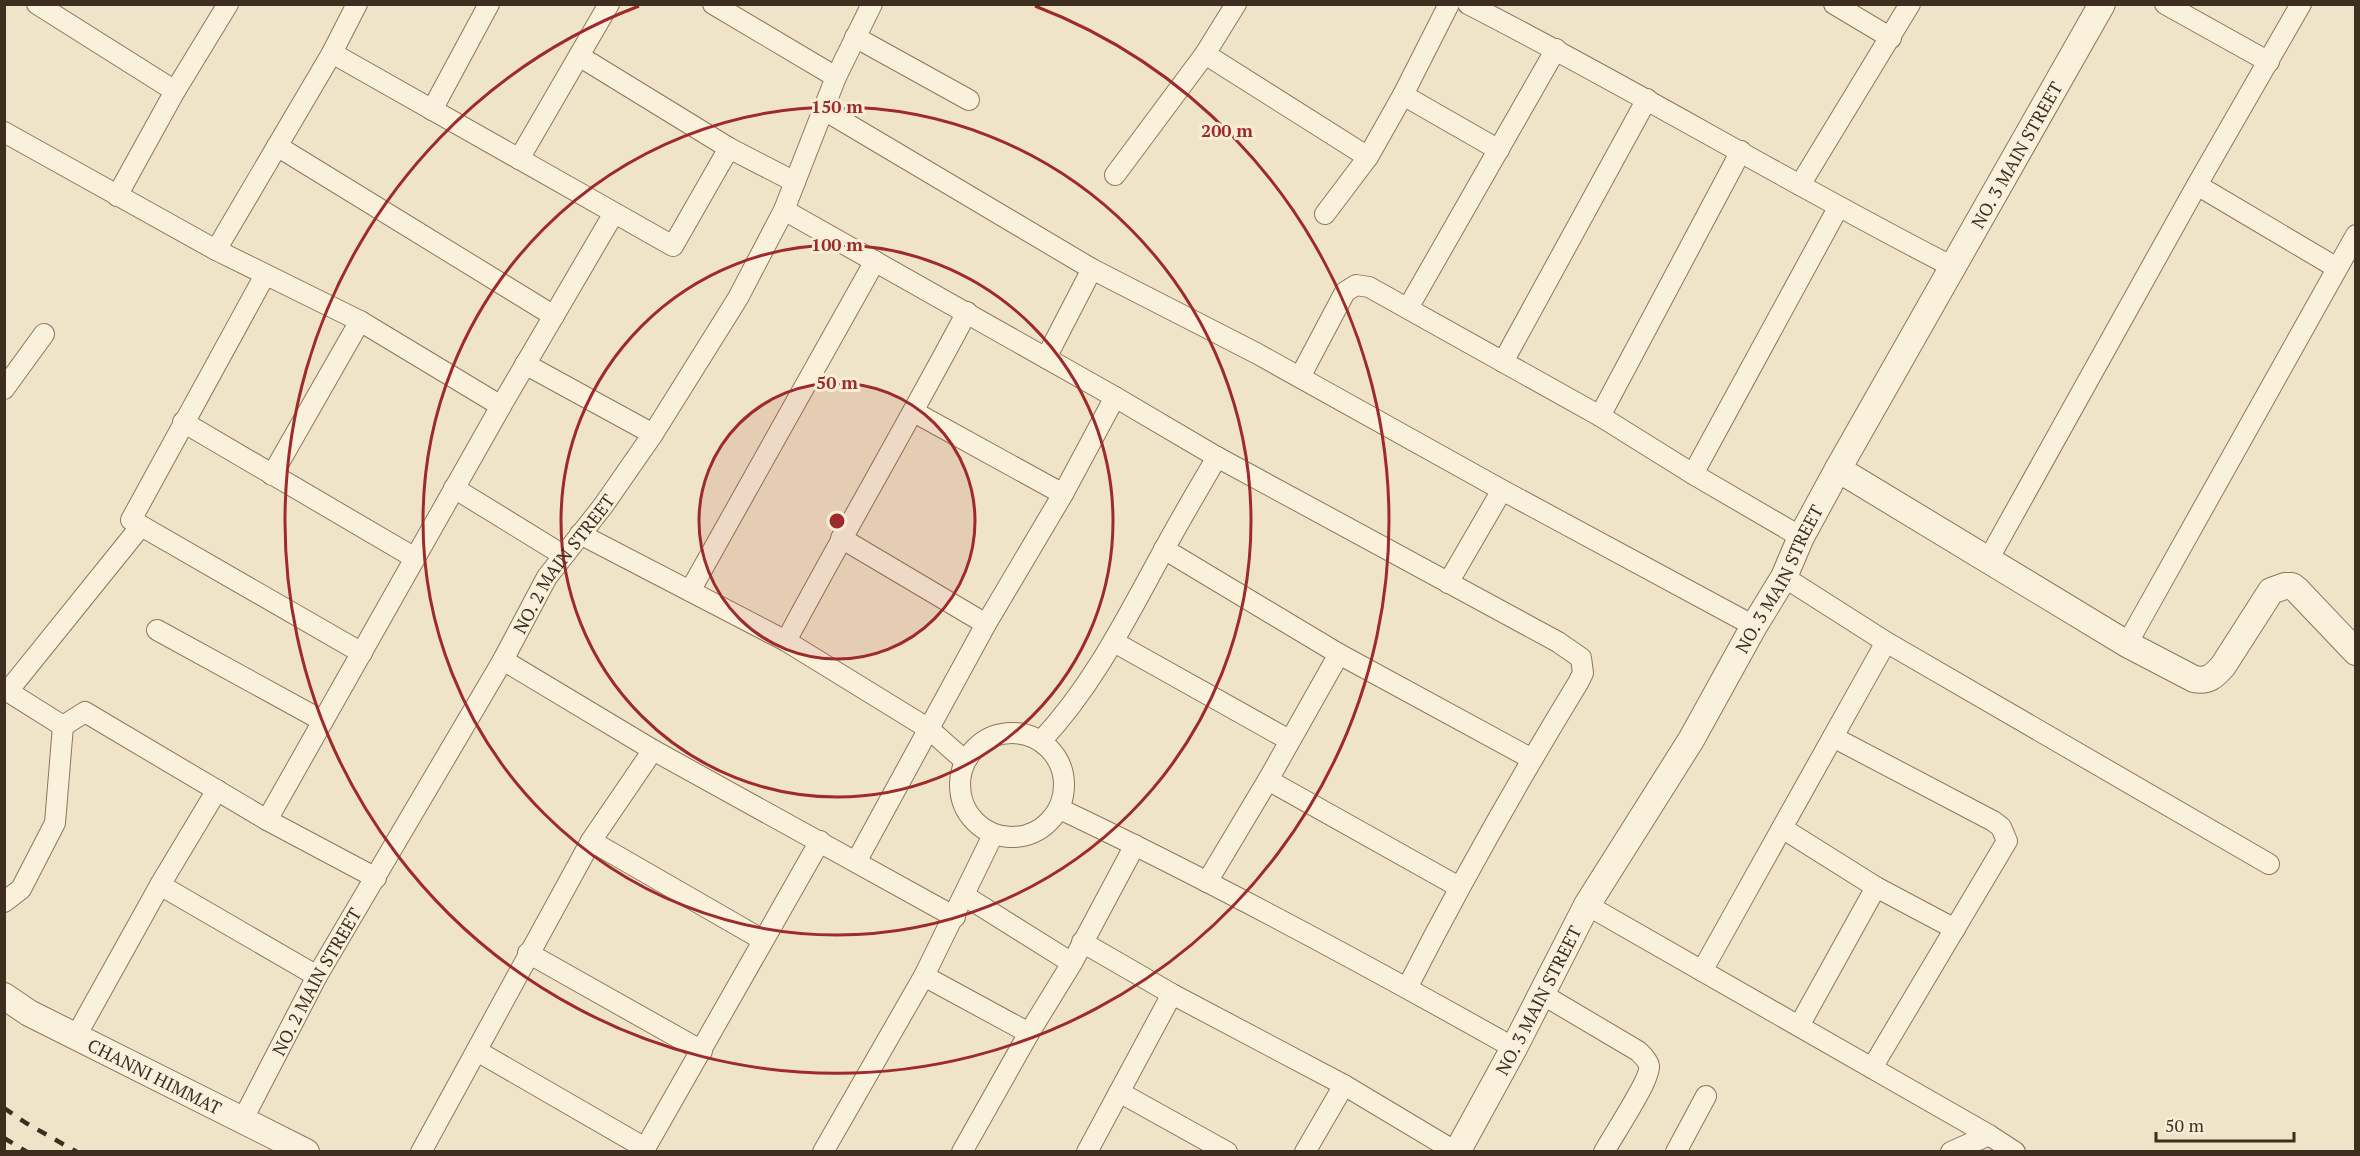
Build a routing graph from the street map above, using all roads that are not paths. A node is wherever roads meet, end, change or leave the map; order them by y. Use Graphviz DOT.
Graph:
graph roads {
  1 [pos="37,4"];
  2 [pos="228,4"];
  3 [pos="357,4"];
  4 [pos="489,4"];
  5 [pos="609,4"];
  6 [pos="872,4"];
  7 [pos="1236,4"];
  8 [pos="1449,4"];
  9 [pos="1467,4"];
  10 [pos="1834,4"];
  11 [pos="1910,4"];
  12 [pos="2102,4"];
  13 [pos="2165,4"];
  14 [pos="2301,4"];
  15 [pos="724,7"];
  16 [pos="855,37"];
  17 [pos="1891,38"];
  18 [pos="1556,50"];
  19 [pos="332,53"];
  20 [pos="1205,54"];
  21 [pos="579,56"];
  22 [pos="2269,62"];
  23 [pos="836,77"];
  24 [pos="174,91"];
  25 [pos="1403,95"];
  26 [pos="1647,99"];
  27 [pos="969,100"];
  28 [pos="432,110"];
  29 [pos="824,110"];
  30 [pos="4,132"];
  31 [pos="277,146"];
  32 [pos="729,148"];
  33 [pos="1499,150"];
  34 [pos="1741,151"];
  35 [pos="1368,157"];
  36 [pos="519,159"];
  37 [pos="1115,175"];
  38 [pos="795,182"];
  39 [pos="1800,185"];
  40 [pos="2197,185"];
  41 [pos="117,196"];
  42 [pos="1838,208"];
  43 [pos="784,210"];
  44 [pos="614,213"];
  45 [pos="1324,214"];
  46 [pos="2355,235"];
  47 [pos="216,250"];
  48 [pos="875,261"];
  49 [pos="1953,267"];
  50 [pos="2337,268"];
  51 [pos="1092,269"];
  52 [pos="265,275"];
  53 [pos="1407,308"];
  54 [pos="967,312"];
  55 [pos="554,316"];
  56 [pos="360,321"];
  57 [pos="44,334"];
  58 [pos="1046,358"];
  59 [pos="1503,362"];
  60 [pos="525,364"];
  61 [pos="1300,377"];
  62 [pos="4,389"];
  63 [pos="1115,397"];
  64 [pos="501,406"];
  65 [pos="915,412"];
  66 [pos="1600,416"];
  67 [pos="183,422"];
  68 [pos="653,434"];
  69 [pos="1217,457"];
  70 [pos="1838,469"];
  71 [pos="1693,474"];
  72 [pos="272,475"];
  73 [pos="454,488"];
  74 [pos="1502,490"];
  75 [pos="1063,494"];
  76 [pos="141,526"];
  77 [pos="580,534"];
  78 [pos="1801,537"];
  79 [pos="841,538"];
  80 [pos="1164,549"];
  81 [pos="563,555"];
  82 [pos="415,558"];
  83 [pos="1988,560"];
  84 [pos="1784,577"];
  85 [pos="1448,583"];
  86 [pos="690,591"];
  87 [pos="986,624"];
  88 [pos="1754,626"];
  89 [pos="157,630"];
  90 [pos="786,641"];
  91 [pos="1114,642"];
  92 [pos="1886,642"];
  93 [pos="2354,643"];
  94 [pos="2127,644"];
  95 [pos="362,652"];
  96 [pos="1339,654"];
  97 [pos="502,660"];
  98 [pos="6,690"];
  99 [pos="323,721"];
  100 [pos="63,726"];
  101 [pos="929,729"];
  102 [pos="1833,737"];
  103 [pos="1289,740"];
  104 [pos="1041,741"];
  105 [pos="653,750"];
  106 [pos="1532,759"];
  107 [pos="965,761"];
  108 [pos="1268,780"];
  109 [pos="217,790"];
  110 [pos="1060,809"];
  111 [pos="267,820"];
  112 [pos="1782,828"];
  113 [pos="993,835"];
  114 [pos="591,841"];
  115 [pos="820,841"];
  116 [pos="1135,845"];
  117 [pos="856,862"];
  118 [pos="2269,864"];
  119 [pos="376,878"];
  120 [pos="1207,882"];
  121 [pos="160,885"];
  122 [pos="1459,886"];
  123 [pos="1876,887"];
  124 [pos="965,896"];
  125 [pos="4,902"];
  126 [pos="1587,905"];
  127 [pos="955,917"];
  128 [pos="1954,929"];
  129 [pos="763,940"];
  130 [pos="1082,942"];
  131 [pos="528,953"];
  132 [pos="1072,963"];
  133 [pos="1702,971"];
  134 [pos="317,976"];
  135 [pos="924,976"];
  136 [pos="1407,988"];
  137 [pos="1540,993"];
  138 [pos="1172,994"];
  139 [pos="4,996"];
  140 [pos="1799,1026"];
  141 [pos="1029,1033"];
  142 [pos="76,1036"];
  143 [pos="1514,1047"];
  144 [pos="702,1050"];
  145 [pos="477,1052"];
  146 [pos="1872,1068"];
  147 [pos="1344,1085"];
  148 [pos="1119,1092"];
  149 [pos="1706,1096"];
  150 [pos="242,1120"];
  151 [pos="1989,1135"];
  152 [pos="644,1150"];
  153 [pos="306,1152"];
  154 [pos="421,1152"];
  155 [pos="823,1152"];
  156 [pos="962,1152"];
  157 [pos="1087,1152"];
  158 [pos="1227,1152"];
  159 [pos="1305,1152"];
  160 [pos="1456,1152"];
  161 [pos="1604,1152"];
  162 [pos="1676,1152"];
  163 [pos="1951,1152"];
  164 [pos="2015,1152"];
  1 -- 24 [label="street"];
  2 -- 24 [label="street"];
  3 -- 19 [label="street"];
  4 -- 28 [label="street"];
  5 -- 21 [label="street"];
  6 -- 16 [label="street, NO. 2 MAIN STREET"];
  7 -- 20 [label="street"];
  8 -- 25 [label="street"];
  9 -- 18 [label="street"];
  10 -- 17 [label="street"];
  11 -- 17 [label="street"];
  12 -- 49 [label="street, NO. 3 MAIN STREET"];
  13 -- 22 [label="street"];
  14 -- 22 [label="street"];
  15 -- 23 [label="street"];
  16 -- 23 [label="street, NO. 2 MAIN STREET"];
  16 -- 27 [label="street"];
  17 -- 39 [label="street"];
  18 -- 26 [label="street"];
  18 -- 33 [label="street"];
  19 -- 28 [label="street"];
  19 -- 31 [label="street"];
  20 -- 35 [label="street"];
  20 -- 37 [label="street"];
  21 -- 32 [label="street"];
  21 -- 36 [label="street"];
  22 -- 40 [label="street"];
  23 -- 29 [label="street, NO. 2 MAIN STREET"];
  24 -- 41 [label="street"];
  25 -- 33 [label="street"];
  25 -- 35 [label="street"];
  26 -- 34 [label="street"];
  26 -- 59 [label="street"];
  28 -- 36 [label="street"];
  29 -- 38 [label="street, NO. 2 MAIN STREET"];
  29 -- 51 [label="street"];
  30 -- 41 [label="street"];
  31 -- 47 [label="street"];
  31 -- 55 [label="street"];
  32 -- 38 [label="street"];
  32 -- 44 [label="street"];
  33 -- 53 [label="street"];
  34 -- 39 [label="street"];
  34 -- 66 [label="street"];
  35 -- 45 [label="street"];
  36 -- 44 [label="street"];
  38 -- 43 [label="street, NO. 2 MAIN STREET"];
  39 -- 42 [label="street"];
  40 -- 50 [label="street"];
  40 -- 83 [label="street"];
  41 -- 47 [label="street"];
  42 -- 49 [label="street"];
  42 -- 71 [label="street"];
  43 -- 48 [label="street"];
  43 -- 68 [label="street, NO. 2 MAIN STREET"];
  44 -- 55 [label="street"];
  46 -- 50 [label="street"];
  47 -- 52 [label="street"];
  48 -- 54 [label="street"];
  48 -- 86 [label="street"];
  49 -- 70 [label="street, NO. 3 MAIN STREET"];
  50 -- 94 [label="street"];
  51 -- 58 [label="street"];
  51 -- 61 [label="street"];
  52 -- 56 [label="street"];
  52 -- 67 [label="street"];
  53 -- 59 [label="street"];
  53 -- 61 [label="street"];
  54 -- 58 [label="street"];
  54 -- 65 [label="street"];
  55 -- 60 [label="street"];
  56 -- 64 [label="street"];
  56 -- 72 [label="street"];
  57 -- 62 [label="street"];
  58 -- 63 [label="street"];
  59 -- 66 [label="street"];
  60 -- 64 [label="street"];
  60 -- 68 [label="street"];
  61 -- 74 [label="street"];
  63 -- 69 [label="street"];
  63 -- 75 [label="street"];
  64 -- 73 [label="street"];
  65 -- 75 [label="street"];
  65 -- 79 [label="street"];
  66 -- 71 [label="street"];
  67 -- 72 [label="street"];
  67 -- 76 [label="street"];
  68 -- 77 [label="street, NO. 2 MAIN STREET"];
  69 -- 80 [label="street"];
  69 -- 85 [label="street"];
  70 -- 78 [label="street, NO. 3 MAIN STREET"];
  70 -- 83 [label="street"];
  71 -- 78 [label="street"];
  72 -- 82 [label="street"];
  73 -- 81 [label="street"];
  73 -- 82 [label="street"];
  74 -- 85 [label="street"];
  74 -- 88 [label="street"];
  75 -- 87 [label="street"];
  76 -- 95 [label="street"];
  76 -- 98 [label="street"];
  77 -- 81 [label="street, NO. 2 MAIN STREET"];
  77 -- 86 [label="street"];
  78 -- 84 [label="street, NO. 3 MAIN STREET"];
  79 -- 87 [label="street"];
  79 -- 90 [label="street"];
  80 -- 91 [label="street"];
  80 -- 96 [label="street"];
  81 -- 97 [label="street, NO. 2 MAIN STREET"];
  82 -- 95 [label="street"];
  83 -- 94 [label="street"];
  84 -- 88 [label="street, NO. 3 MAIN STREET"];
  84 -- 92 [label="street"];
  85 -- 106 [label="street"];
  86 -- 90 [label="street"];
  87 -- 101 [label="street"];
  88 -- 126 [label="street, NO. 3 MAIN STREET"];
  89 -- 99 [label="street"];
  90 -- 101 [label="street"];
  91 -- 103 [label="street"];
  91 -- 104 [label="street"];
  92 -- 102 [label="street"];
  92 -- 118 [label="street"];
  93 -- 94 [label="street"];
  95 -- 99 [label="street"];
  96 -- 103 [label="street"];
  96 -- 106 [label="street"];
  97 -- 105 [label="street"];
  97 -- 119 [label="street, NO. 2 MAIN STREET"];
  98 -- 100 [label="street"];
  99 -- 111 [label="street"];
  100 -- 109 [label="street"];
  100 -- 125 [label="street"];
  101 -- 107 [label="street"];
  101 -- 117 [label="street"];
  102 -- 112 [label="street"];
  102 -- 128 [label="street"];
  103 -- 108 [label="street"];
  104 -- 107 [label="street"];
  104 -- 110 [label="street"];
  105 -- 114 [label="street"];
  105 -- 115 [label="street"];
  106 -- 122 [label="street"];
  107 -- 113 [label="street"];
  108 -- 120 [label="street"];
  108 -- 122 [label="street"];
  109 -- 111 [label="street"];
  109 -- 121 [label="street"];
  110 -- 113 [label="street"];
  110 -- 116 [label="street"];
  111 -- 119 [label="street"];
  112 -- 123 [label="street"];
  112 -- 133 [label="street"];
  113 -- 124 [label="street"];
  114 -- 129 [label="street"];
  114 -- 131 [label="street"];
  115 -- 117 [label="street"];
  115 -- 129 [label="street"];
  116 -- 120 [label="street"];
  116 -- 130 [label="street"];
  117 -- 127 [label="street"];
  119 -- 134 [label="street, NO. 2 MAIN STREET"];
  120 -- 136 [label="street"];
  121 -- 134 [label="street"];
  121 -- 142 [label="street"];
  122 -- 136 [label="street"];
  123 -- 128 [label="street"];
  123 -- 140 [label="street"];
  124 -- 127 [label="street"];
  124 -- 132 [label="street"];
  126 -- 133 [label="street"];
  126 -- 137 [label="street, NO. 3 MAIN STREET"];
  127 -- 135 [label="street"];
  128 -- 146 [label="street"];
  129 -- 144 [label="street"];
  130 -- 132 [label="street"];
  130 -- 138 [label="street"];
  131 -- 144 [label="street"];
  131 -- 145 [label="street"];
  132 -- 141 [label="street"];
  133 -- 140 [label="street"];
  134 -- 150 [label="street, NO. 2 MAIN STREET"];
  135 -- 141 [label="street"];
  135 -- 155 [label="street"];
  136 -- 143 [label="street"];
  137 -- 143 [label="street, NO. 3 MAIN STREET"];
  137 -- 161 [label="street"];
  138 -- 147 [label="street"];
  138 -- 148 [label="street"];
  139 -- 142 [label="street, CHANNI HIMMAT"];
  140 -- 146 [label="street"];
  141 -- 156 [label="street"];
  142 -- 150 [label="street, CHANNI HIMMAT"];
  143 -- 160 [label="street, NO. 3 MAIN STREET"];
  144 -- 152 [label="street"];
  145 -- 152 [label="street"];
  145 -- 154 [label="street"];
  146 -- 151 [label="street"];
  147 -- 159 [label="street"];
  147 -- 160 [label="street"];
  148 -- 157 [label="street"];
  148 -- 158 [label="street"];
  149 -- 162 [label="street"];
  150 -- 153 [label="street, CHANNI HIMMAT"];
  151 -- 163 [label="street"];
  151 -- 164 [label="street"];
}
